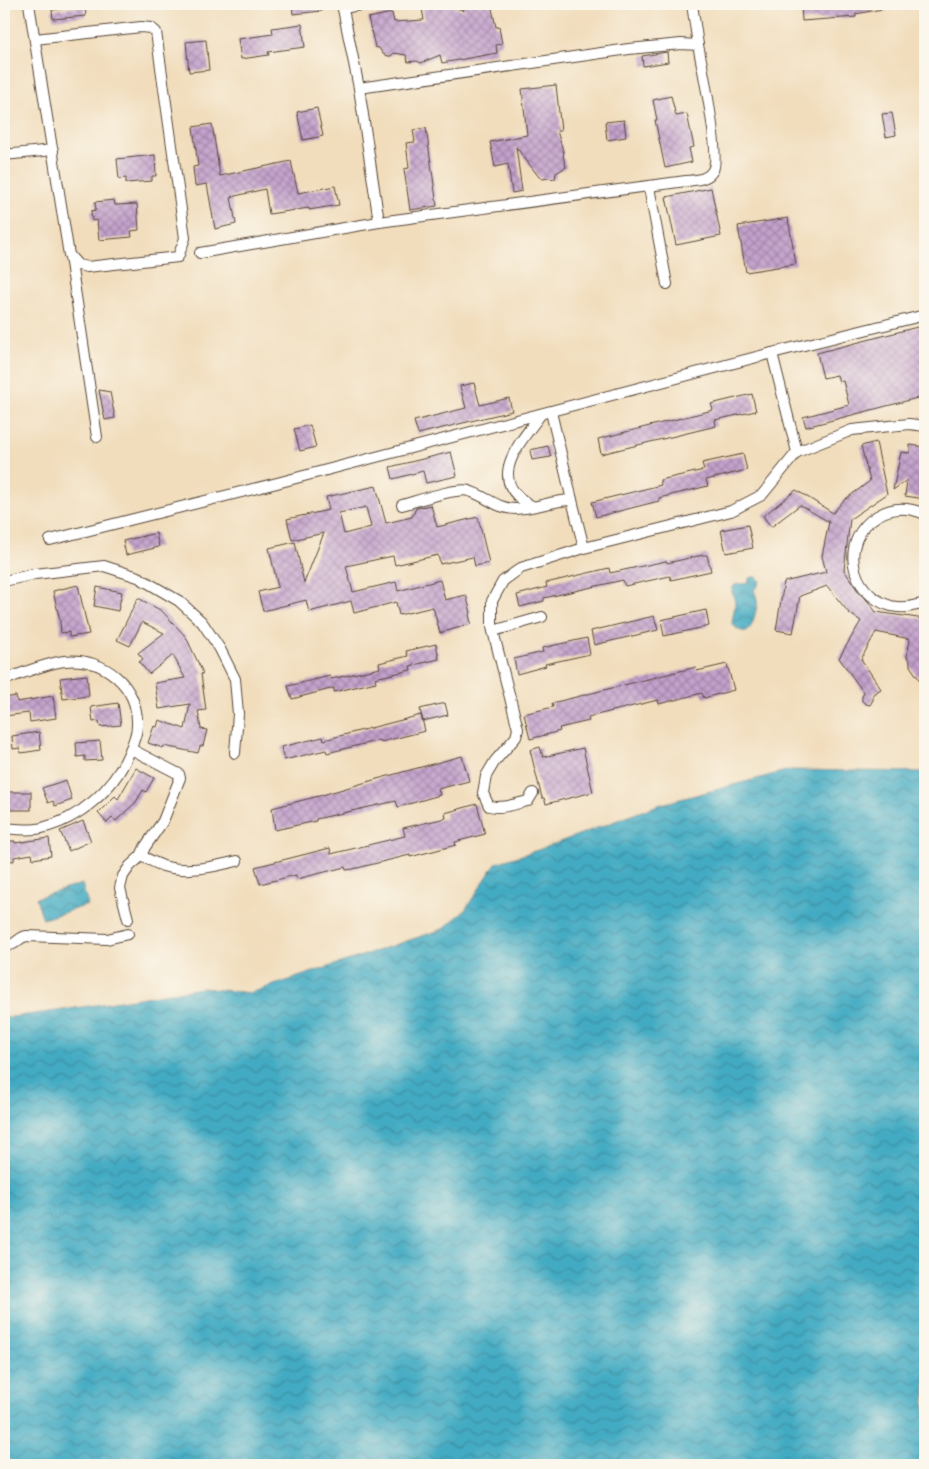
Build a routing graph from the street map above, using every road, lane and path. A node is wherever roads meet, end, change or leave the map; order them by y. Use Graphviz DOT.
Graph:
graph roads {
  1 [pos="29,4"];
  2 [pos="365,4"];
  3 [pos="692,4"];
  4 [pos="343,6"];
  5 [pos="35,39"];
  6 [pos="698,45"];
  7 [pos="359,88"];
  8 [pos="53,150"];
  9 [pos="4,155"];
  10 [pos="649,187"];
  11 [pos="379,222"];
  12 [pos="200,253"];
  13 [pos="70,255"];
  14 [pos="667,284"];
  15 [pos="925,315"];
  16 [pos="772,353"];
  17 [pos="546,413"];
  18 [pos="925,426"];
  19 [pos="97,437"];
  20 [pos="797,452"];
  21 [pos="572,500"];
  22 [pos="402,505"];
  23 [pos="532,506"];
  24 [pos="925,514"];
  25 [pos="50,540"];
  26 [pos="584,548"];
  27 [pos="4,581"];
  28 [pos="925,603"];
  29 [pos="542,617"];
  30 [pos="493,631"];
  31 [pos="4,680"];
  32 [pos="130,750"];
  33 [pos="235,753"];
  34 [pos="533,793"];
  35 [pos="4,828"];
  36 [pos="141,856"];
  37 [pos="237,861"];
  38 [pos="128,919"];
  39 [pos="128,934"];
  40 [pos="4,945"];
  1 -- 5 [label="street"];
  2 -- 4 [label="street"];
  3 -- 6 [label="street"];
  4 -- 7 [label="street"];
  5 -- 8 [label="street"];
  5 -- 13 [label="street"];
  6 -- 7 [label="street"];
  6 -- 10 [label="street"];
  7 -- 11 [label="street"];
  8 -- 9 [label="street"];
  8 -- 13 [label="street"];
  10 -- 11 [label="street"];
  10 -- 14 [label="street"];
  11 -- 12 [label="street"];
  13 -- 19 [label="street"];
  15 -- 16 [label="street"];
  16 -- 17 [label="street"];
  16 -- 20 [label="street"];
  17 -- 21 [label="street"];
  17 -- 23 [label="street"];
  17 -- 25 [label="street"];
  18 -- 20 [label="street"];
  20 -- 26 [label="street"];
  21 -- 23 [label="street"];
  21 -- 26 [label="street"];
  22 -- 23 [label="street"];
  24 -- 28 [label="street"];
  26 -- 30 [label="street"];
  27 -- 33 [label="street"];
  29 -- 30 [label="street"];
  30 -- 34 [label="street"];
  31 -- 32 [label="street"];
  32 -- 35 [label="street"];
  32 -- 36 [label="street"];
  36 -- 37 [label="street"];
  36 -- 38 [label="street"];
  39 -- 40 [label="street"];
}
